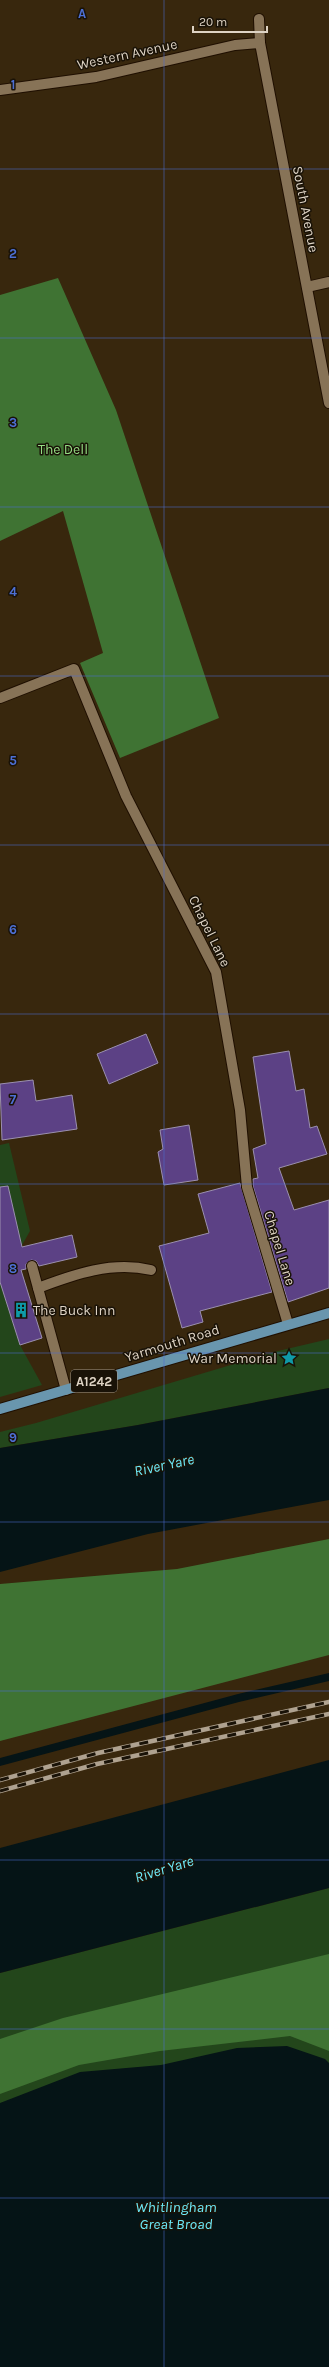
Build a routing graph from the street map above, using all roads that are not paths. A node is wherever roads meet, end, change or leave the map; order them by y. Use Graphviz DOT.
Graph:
graph roads {
  1 [pos="259,19"];
  2 [pos="260,43"];
  3 [pos="0,90"];
  4 [pos="329,282"];
  5 [pos="307,287"];
  6 [pos="329,403"];
  7 [pos="0,698"];
  8 [pos="32,1266"];
  9 [pos="151,1270"];
  10 [pos="38,1288"];
  11 [pos="329,1313"];
  12 [pos="288,1324"];
  13 [pos="66,1390"];
  14 [pos="0,1409"];
  1 -- 2 [label="street, South Avenue"];
  2 -- 3 [label="street, Western Avenue"];
  2 -- 5 [label="street, South Avenue"];
  4 -- 5 [label="street"];
  5 -- 6 [label="street, South Avenue"];
  7 -- 12 [label="street, Chapel Lane"];
  8 -- 10 [label="street"];
  9 -- 10 [label="street"];
  10 -- 13 [label="street"];
  11 -- 12 [label="main road, Yarmouth Road / A1242"];
  12 -- 13 [label="main road, Yarmouth Road / A1242"];
  13 -- 14 [label="main road, Yarmouth Road / A1242"];
}
